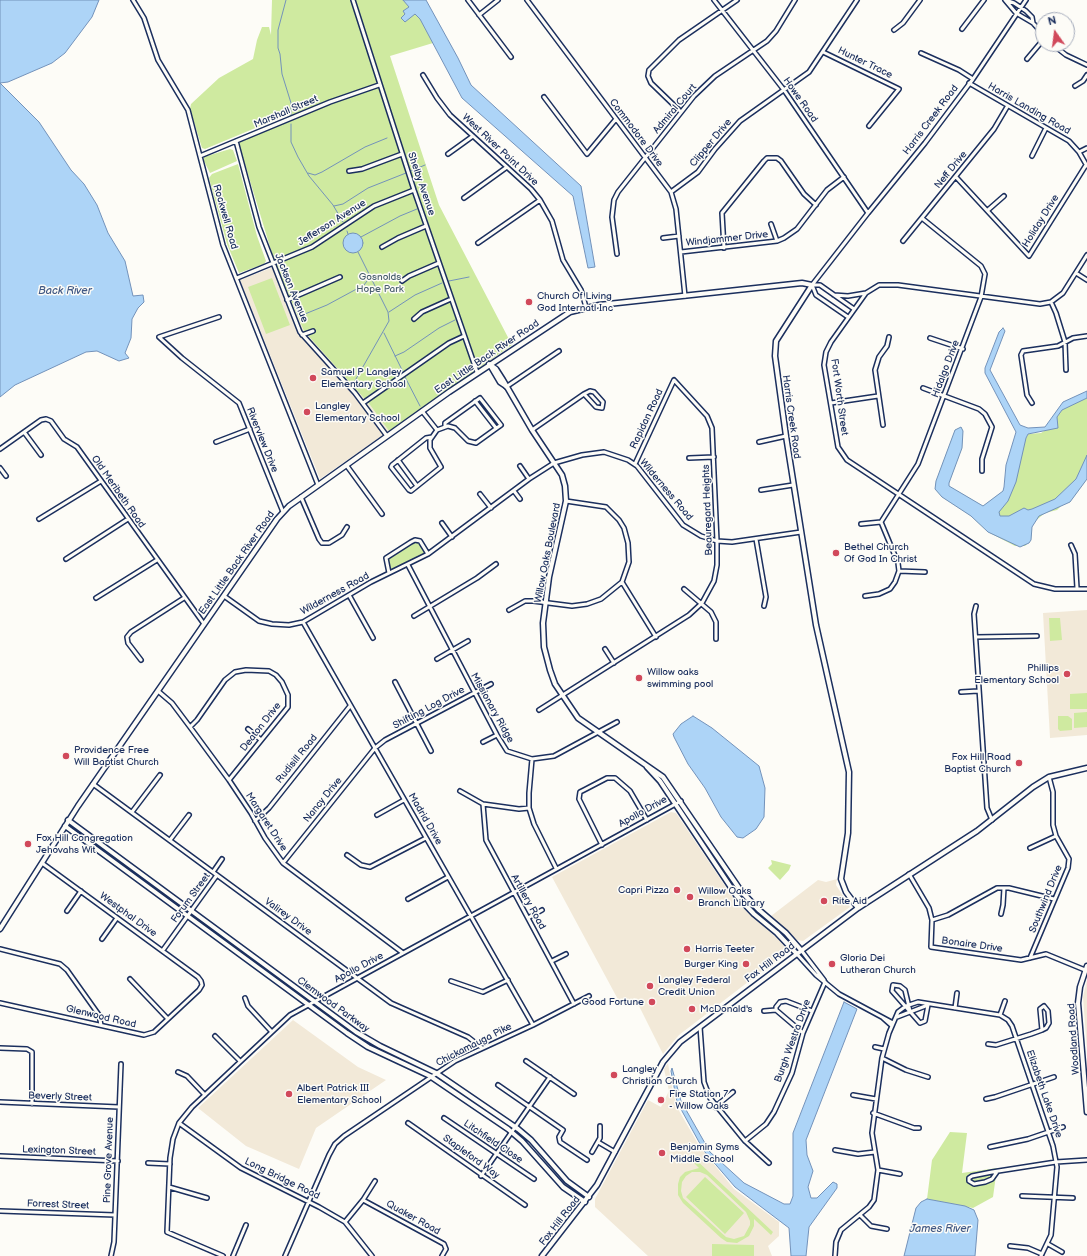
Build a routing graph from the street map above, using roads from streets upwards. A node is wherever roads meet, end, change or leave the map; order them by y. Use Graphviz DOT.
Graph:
graph roads {
  1 [pos="133,0"];
  2 [pos="353,0"];
  3 [pos="468,0"];
  4 [pos="498,0"];
  5 [pos="527,0"];
  6 [pos="714,0"];
  7 [pos="737,0"];
  8 [pos="795,0"];
  9 [pos="857,0"];
  10 [pos="920,0"];
  11 [pos="984,0"];
  12 [pos="1005,0"];
  13 [pos="1026,0"];
  14 [pos="1021,7"];
  15 [pos="722,12"];
  16 [pos="1016,13"];
  17 [pos="479,15"];
  18 [pos="1033,23"];
  19 [pos="962,29"];
  20 [pos="894,30"];
  21 [pos="1035,50"];
  22 [pos="753,51"];
  23 [pos="823,52"];
  24 [pos="1062,52"];
  25 [pos="921,53"];
  26 [pos="511,57"];
  27 [pos="1027,59"];
  28 [pos="1087,65"];
  29 [pos="423,75"];
  30 [pos="1087,75"];
  31 [pos="973,79"];
  32 [pos="969,84"];
  33 [pos="379,85"];
  34 [pos="1075,86"];
  35 [pos="784,90"];
  36 [pos="544,97"];
  37 [pos="1008,107"];
  38 [pos="681,112"];
  39 [pos="616,119"];
  40 [pos="869,126"];
  41 [pos="1046,128"];
  42 [pos="473,136"];
  43 [pos="236,142"];
  44 [pos="1087,148"];
  45 [pos="1079,152"];
  46 [pos="402,154"];
  47 [pos="448,154"];
  48 [pos="200,156"];
  49 [pos="1032,156"];
  50 [pos="644,158"];
  51 [pos="1087,158"];
  52 [pos="1084,161"];
  53 [pos="1086,165"];
  54 [pos="507,167"];
  55 [pos="349,171"];
  56 [pos="844,177"];
  57 [pos="956,177"];
  58 [pos="414,190"];
  59 [pos="671,192"];
  60 [pos="1004,196"];
  61 [pos="464,198"];
  62 [pos="540,200"];
  63 [pos="816,204"];
  64 [pos="988,210"];
  65 [pos="868,213"];
  66 [pos="923,219"];
  67 [pos="771,224"];
  68 [pos="426,226"];
  69 [pos="679,236"];
  70 [pos="663,238"];
  71 [pos="777,241"];
  72 [pos="903,241"];
  73 [pos="478,243"];
  74 [pos="382,247"];
  75 [pos="724,248"];
  76 [pos="681,252"];
  77 [pos="617,254"];
  78 [pos="1087,255"];
  79 [pos="439,263"];
  80 [pos="272,264"];
  81 [pos="1076,273"];
  82 [pos="340,277"];
  83 [pos="237,278"];
  84 [pos="1087,280"];
  85 [pos="402,281"];
  86 [pos="812,285"];
  87 [pos="866,293"];
  88 [pos="834,295"];
  89 [pos="684,296"];
  90 [pos="982,297"];
  91 [pos="451,299"];
  92 [pos="287,300"];
  93 [pos="1051,302"];
  94 [pos="586,307"];
  95 [pos="854,309"];
  96 [pos="219,317"];
  97 [pos="848,317"];
  98 [pos="414,319"];
  99 [pos="313,331"];
  100 [pos="302,335"];
  101 [pos="464,336"];
  102 [pos="1087,336"];
  103 [pos="889,337"];
  104 [pos="930,338"];
  105 [pos="1065,342"];
  106 [pos="963,349"];
  107 [pos="559,351"];
  108 [pos="489,364"];
  109 [pos="1066,370"];
  110 [pos="477,372"];
  111 [pos="674,380"];
  112 [pos="506,387"];
  113 [pos="923,388"];
  114 [pos="584,394"];
  115 [pos="878,396"];
  116 [pos="945,396"];
  117 [pos="475,401"];
  118 [pos="363,403"];
  119 [pos="831,403"];
  120 [pos="1032,403"];
  121 [pos="422,411"];
  122 [pos="883,425"];
  123 [pos="445,427"];
  124 [pos="496,428"];
  125 [pos="250,429"];
  126 [pos="437,430"];
  127 [pos="532,430"];
  128 [pos="24,432"];
  129 [pos="387,436"];
  130 [pos="786,436"];
  131 [pos="432,437"];
  132 [pos="216,442"];
  133 [pos="759,442"];
  134 [pos="0,449"];
  135 [pos="41,455"];
  136 [pos="714,457"];
  137 [pos="689,458"];
  138 [pos="398,460"];
  139 [pos="554,463"];
  140 [pos="635,464"];
  141 [pos="347,466"];
  142 [pos="520,466"];
  143 [pos="0,468"];
  144 [pos="982,471"];
  145 [pos="6,476"];
  146 [pos="530,479"];
  147 [pos="101,481"];
  148 [pos="318,485"];
  149 [pos="793,485"];
  150 [pos="418,486"];
  151 [pos="761,490"];
  152 [pos="514,491"];
  153 [pos="480,494"];
  154 [pos="899,494"];
  155 [pos="301,497"];
  156 [pos="520,499"];
  157 [pos="566,501"];
  158 [pos="491,508"];
  159 [pos="283,512"];
  160 [pos="382,514"];
  161 [pos="39,519"];
  162 [pos="128,519"];
  163 [pos="880,522"];
  164 [pos="442,523"];
  165 [pos="861,524"];
  166 [pos="347,527"];
  167 [pos="801,532"];
  168 [pos="452,537"];
  169 [pos="756,539"];
  170 [pos="717,541"];
  171 [pos="1071,545"];
  172 [pos="428,554"];
  173 [pos="66,558"];
  174 [pos="157,560"];
  175 [pos="496,564"];
  176 [pos="408,565"];
  177 [pos="899,571"];
  178 [pos="925,572"];
  179 [pos="389,573"];
  180 [pos="622,582"];
  181 [pos="1077,588"];
  182 [pos="684,589"];
  183 [pos="1087,589"];
  184 [pos="349,595"];
  185 [pos="224,596"];
  186 [pos="865,596"];
  187 [pos="96,598"];
  188 [pos="184,598"];
  189 [pos="545,603"];
  190 [pos="702,603"];
  191 [pos="764,606"];
  192 [pos="976,606"];
  193 [pos="430,607"];
  194 [pos="509,610"];
  195 [pos="414,616"];
  196 [pos="303,622"];
  197 [pos="204,624"];
  198 [pos="1037,636"];
  199 [pos="656,637"];
  200 [pos="373,638"];
  201 [pos="976,638"];
  202 [pos="716,639"];
  203 [pos="468,641"];
  204 [pos="605,649"];
  205 [pos="452,650"];
  206 [pos="437,659"];
  207 [pos="140,660"];
  208 [pos="614,663"];
  209 [pos="395,682"];
  210 [pos="492,684"];
  211 [pos="158,691"];
  212 [pos="978,691"];
  213 [pos="961,692"];
  214 [pos="475,693"];
  215 [pos="562,695"];
  216 [pos="350,706"];
  217 [pos="539,710"];
  218 [pos="617,722"];
  219 [pos="416,723"];
  220 [pos="190,727"];
  221 [pos="248,729"];
  222 [pos="598,733"];
  223 [pos="497,735"];
  224 [pos="261,740"];
  225 [pos="483,742"];
  226 [pos="375,748"];
  227 [pos="431,751"];
  228 [pos="532,759"];
  229 [pos="647,767"];
  230 [pos="1087,768"];
  231 [pos="160,775"];
  232 [pos="1049,777"];
  233 [pos="229,780"];
  234 [pos="92,784"];
  235 [pos="460,791"];
  236 [pos="404,800"];
  237 [pos="680,801"];
  238 [pos="483,804"];
  239 [pos="675,804"];
  240 [pos="529,808"];
  241 [pos="132,812"];
  242 [pos="189,815"];
  243 [pos="377,815"];
  244 [pos="68,820"];
  245 [pos="646,820"];
  246 [pos="992,820"];
  247 [pos="255,821"];
  248 [pos="64,826"];
  249 [pos="1056,836"];
  250 [pos="426,838"];
  251 [pos="170,840"];
  252 [pos="602,845"];
  253 [pos="1030,848"];
  254 [pos="348,856"];
  255 [pos="222,859"];
  256 [pos="42,863"];
  257 [pos="283,863"];
  258 [pos="556,868"];
  259 [pos="213,872"];
  260 [pos="909,874"];
  261 [pos="217,875"];
  262 [pos="448,877"];
  263 [pos="1004,888"];
  264 [pos="81,891"];
  265 [pos="513,892"];
  266 [pos="408,899"];
  267 [pos="1054,899"];
  268 [pos="858,908"];
  269 [pos="192,910"];
  270 [pos="542,910"];
  271 [pos="67,911"];
  272 [pos="1001,914"];
  273 [pos="471,915"];
  274 [pos="188,916"];
  275 [pos="117,918"];
  276 [pos="528,918"];
  277 [pos="932,920"];
  278 [pos="0,930"];
  279 [pos="102,939"];
  280 [pos="0,949"];
  281 [pos="163,950"];
  282 [pos="801,950"];
  283 [pos="403,953"];
  284 [pos="796,953"];
  285 [pos="566,954"];
  286 [pos="1030,958"];
  287 [pos="552,961"];
  288 [pos="1087,966"];
  289 [pos="1085,970"];
  290 [pos="356,978"];
  291 [pos="130,979"];
  292 [pos="508,980"];
  293 [pos="450,981"];
  294 [pos="824,982"];
  295 [pos="202,983"];
  296 [pos="957,993"];
  297 [pos="589,996"];
  298 [pos="245,998"];
  299 [pos="315,1001"];
  300 [pos="1005,1001"];
  301 [pos="0,1003"];
  302 [pos="308,1004"];
  303 [pos="574,1004"];
  304 [pos="910,1004"];
  305 [pos="928,1005"];
  306 [pos="906,1006"];
  307 [pos="955,1008"];
  308 [pos="776,1010"];
  309 [pos="764,1011"];
  310 [pos="812,1011"];
  311 [pos="910,1011"];
  312 [pos="1000,1015"];
  313 [pos="897,1017"];
  314 [pos="168,1019"];
  315 [pos="892,1024"];
  316 [pos="101,1025"];
  317 [pos="533,1025"];
  318 [pos="700,1026"];
  319 [pos="1042,1030"];
  320 [pos="272,1032"];
  321 [pos="803,1033"];
  322 [pos="215,1036"];
  323 [pos="1017,1039"];
  324 [pos="988,1044"];
  325 [pos="875,1047"];
  326 [pos="0,1048"];
  327 [pos="482,1048"];
  328 [pos="884,1049"];
  329 [pos="882,1058"];
  330 [pos="240,1061"];
  331 [pos="526,1061"];
  332 [pos="121,1064"];
  333 [pos="178,1072"];
  334 [pos="436,1073"];
  335 [pos="430,1076"];
  336 [pos="550,1077"];
  337 [pos="928,1077"];
  338 [pos="1054,1077"];
  339 [pos="1032,1084"];
  340 [pos="498,1085"];
  341 [pos="733,1092"];
  342 [pos="574,1094"];
  343 [pos="205,1095"];
  344 [pos="853,1095"];
  345 [pos="986,1098"];
  346 [pos="876,1099"];
  347 [pos="0,1102"];
  348 [pos="32,1104"];
  349 [pos="119,1107"];
  350 [pos="529,1107"];
  351 [pos="716,1107"];
  352 [pos="1087,1112"];
  353 [pos="873,1113"];
  354 [pos="444,1118"];
  355 [pos="179,1123"];
  356 [pos="408,1123"];
  357 [pos="514,1126"];
  358 [pos="600,1126"];
  359 [pos="919,1128"];
  360 [pos="1064,1128"];
  361 [pos="511,1132"];
  362 [pos="1048,1132"];
  363 [pos="745,1141"];
  364 [pos="598,1142"];
  365 [pos="990,1147"];
  366 [pos="835,1150"];
  367 [pos="592,1152"];
  368 [pos="615,1152"];
  369 [pos="875,1152"];
  370 [pos="496,1154"];
  371 [pos="0,1156"];
  372 [pos="587,1160"];
  373 [pos="1087,1160"];
  374 [pos="118,1161"];
  375 [pos="1056,1162"];
  376 [pos="148,1163"];
  377 [pos="768,1163"];
  378 [pos="170,1164"];
  379 [pos="878,1170"];
  380 [pos="997,1172"];
  381 [pos="900,1174"];
  382 [pos="481,1176"];
  383 [pos="534,1179"];
  384 [pos="375,1181"];
  385 [pos="169,1187"];
  386 [pos="1022,1196"];
  387 [pos="589,1197"];
  388 [pos="1056,1197"];
  389 [pos="207,1198"];
  390 [pos="1073,1198"];
  391 [pos="363,1200"];
  392 [pos="309,1202"];
  393 [pos="585,1202"];
  394 [pos="525,1205"];
  395 [pos="0,1211"];
  396 [pos="860,1214"];
  397 [pos="115,1215"];
  398 [pos="345,1222"];
  399 [pos="246,1224"];
  400 [pos="887,1229"];
  401 [pos="1048,1244"];
  402 [pos="1010,1246"];
  403 [pos="1062,1252"];
  404 [pos="1042,1255"];
  405 [pos="111,1256"];
  406 [pos="223,1256"];
  407 [pos="233,1256"];
  408 [pos="285,1256"];
  409 [pos="372,1256"];
  410 [pos="442,1256"];
  411 [pos="542,1256"];
  412 [pos="834,1256"];
  1 -- 48 [label="street, Rockwell Road"];
  2 -- 33 [label="street, Shelby Avenue"];
  3 -- 17 [label="street"];
  4 -- 17 [label="street"];
  5 -- 39 [label="street, Commodore Drive"];
  6 -- 15 [label="street, Howe Road"];
  7 -- 15 [label="street"];
  8 -- 22 [label="street, Admiral Court"];
  9 -- 23 [label="street, Clipper Drive"];
  10 -- 20 [label="street"];
  11 -- 19 [label="street"];
  12 -- 14 [label="street"];
  12 -- 16 [label="street"];
  13 -- 14 [label="street, Harris Creek Road"];
  14 -- 16 [label="street, Harris Creek Road"];
  14 -- 18 [label="street"];
  15 -- 22 [label="street, Howe Road"];
  15 -- 38 [label="street"];
  16 -- 18 [label="street"];
  16 -- 31 [label="street, Harris Creek Road"];
  17 -- 26 [label="street"];
  21 -- 27 [label="street"];
  22 -- 35 [label="street, Howe Road"];
  22 -- 38 [label="street, Admiral Court"];
  23 -- 35 [label="street, Clipper Drive"];
  23 -- 40 [label="street, Hunter Trace"];
  24 -- 28 [label="street"];
  25 -- 31 [label="street"];
  29 -- 42 [label="street, West River Point Drive"];
  30 -- 34 [label="street"];
  31 -- 32 [label="street, Harris Creek Road"];
  32 -- 37 [label="street, Harris Landing Road"];
  32 -- 65 [label="street, Harris Creek Road"];
  33 -- 43 [label="street, Marshall Street"];
  33 -- 46 [label="street, Shelby Avenue"];
  35 -- 56 [label="street, Howe Road"];
  35 -- 59 [label="street, Clipper Drive"];
  36 -- 39 [label="street"];
  37 -- 41 [label="street, Harris Landing Road"];
  37 -- 57 [label="street, Neff Drive"];
  38 -- 50 [label="street, Admiral Court"];
  39 -- 50 [label="street, Commodore Drive"];
  41 -- 45 [label="street, Harris Landing Road"];
  41 -- 49 [label="street"];
  42 -- 47 [label="street"];
  42 -- 54 [label="street, West River Point Drive"];
  43 -- 48 [label="street, Marshall Street"];
  43 -- 80 [label="street, Jackson Avenue"];
  44 -- 45 [label="street"];
  45 -- 52 [label="street, Harris Landing Road"];
  46 -- 55 [label="street"];
  46 -- 58 [label="street, Shelby Avenue"];
  48 -- 83 [label="street, Rockwell Road"];
  50 -- 59 [label="street, Commodore Drive"];
  50 -- 77 [label="street, Admiral Court"];
  51 -- 52 [label="street"];
  52 -- 53 [label="street, Harris Landing Road"];
  53 -- 64 [label="street, Holiday Drive"];
  54 -- 61 [label="street"];
  54 -- 62 [label="street, West River Point Drive"];
  56 -- 63 [label="street, Windjammer Drive"];
  56 -- 65 [label="street, Howe Road"];
  57 -- 64 [label="street, Holiday Drive"];
  57 -- 66 [label="street, Neff Drive"];
  58 -- 68 [label="street, Shelby Avenue"];
  58 -- 80 [label="street, Jefferson Avenue"];
  59 -- 69 [label="street, Commodore Drive"];
  60 -- 64 [label="street"];
  62 -- 73 [label="street"];
  62 -- 94 [label="street, West River Point Drive"];
  63 -- 71 [label="street, Windjammer Drive"];
  63 -- 75 [label="street"];
  65 -- 86 [label="street, Harris Creek Road"];
  66 -- 72 [label="street, Neff Drive"];
  66 -- 90 [label="street, Hidalgo Drive"];
  67 -- 71 [label="street"];
  68 -- 74 [label="street"];
  68 -- 79 [label="street, Shelby Avenue"];
  69 -- 70 [label="street"];
  69 -- 76 [label="street, Commodore Drive"];
  71 -- 75 [label="street, Windjammer Drive"];
  75 -- 76 [label="street, Windjammer Drive"];
  76 -- 89 [label="street, Commodore Drive"];
  78 -- 81 [label="street"];
  79 -- 85 [label="street"];
  79 -- 91 [label="street, Shelby Avenue"];
  80 -- 83 [label="street, Jefferson Avenue"];
  80 -- 92 [label="street, Jackson Avenue"];
  81 -- 84 [label="street"];
  81 -- 93 [label="street"];
  82 -- 92 [label="street"];
  83 -- 148 [label="street, Rockwell Road"];
  86 -- 88 [label="street, East Little Back River Road"];
  86 -- 89 [label="street, East Little Back River Road"];
  86 -- 97 [label="street"];
  86 -- 130 [label="street, Harris Creek Road"];
  87 -- 88 [label="street"];
  87 -- 90 [label="street, Fort Worth Street"];
  87 -- 95 [label="street, Fort Worth Street"];
  88 -- 95 [label="street, East Little Back River Road"];
  89 -- 94 [label="street, East Little Back River Road"];
  90 -- 93 [label="street, Fort Worth Street"];
  90 -- 106 [label="street, Hidalgo Drive"];
  91 -- 98 [label="street"];
  91 -- 101 [label="street, Shelby Avenue"];
  92 -- 100 [label="street, Jackson Avenue"];
  93 -- 105 [label="street"];
  94 -- 108 [label="street, East Little Back River Road"];
  95 -- 97 [label="street, Fort Worth Street"];
  96 -- 125 [label="street, Riverview Drive"];
  97 -- 119 [label="street, Fort Worth Street"];
  99 -- 100 [label="street"];
  100 -- 118 [label="street, Jackson Avenue"];
  101 -- 110 [label="street, Shelby Avenue"];
  101 -- 118 [label="street"];
  102 -- 105 [label="street"];
  103 -- 115 [label="street"];
  104 -- 106 [label="street"];
  105 -- 109 [label="street"];
  105 -- 120 [label="street"];
  106 -- 116 [label="street, Hidalgo Drive"];
  107 -- 112 [label="street"];
  108 -- 110 [label="street, East Little Back River Road"];
  108 -- 112 [label="street, Willow Oaks Boulevard"];
  110 -- 121 [label="street, East Little Back River Road"];
  111 -- 136 [label="street, Beauregard Heights"];
  111 -- 140 [label="street, Rapidan Road"];
  112 -- 127 [label="street, Willow Oaks Boulevard"];
  113 -- 116 [label="street"];
  114 -- 114 [label="street"];
  114 -- 127 [label="street"];
  115 -- 119 [label="street"];
  115 -- 122 [label="street"];
  116 -- 144 [label="street"];
  116 -- 154 [label="street, Hidalgo Drive"];
  117 -- 123 [label="street"];
  117 -- 124 [label="street"];
  117 -- 124 [label="street"];
  118 -- 129 [label="street, Jackson Avenue"];
  119 -- 154 [label="street, Fort Worth Street"];
  121 -- 126 [label="street"];
  121 -- 129 [label="street, East Little Back River Road"];
  123 -- 124 [label="street"];
  123 -- 126 [label="street"];
  125 -- 132 [label="street"];
  125 -- 159 [label="street, Riverview Drive"];
  126 -- 131 [label="street"];
  127 -- 139 [label="street, Willow Oaks Boulevard"];
  128 -- 134 [label="street, Old Meribeth Road"];
  128 -- 135 [label="street"];
  128 -- 147 [label="street, Old Meribeth Road"];
  129 -- 141 [label="street, East Little Back River Road"];
  130 -- 133 [label="street"];
  130 -- 149 [label="street, Harris Creek Road"];
  131 -- 138 [label="street"];
  131 -- 150 [label="street"];
  136 -- 137 [label="street"];
  136 -- 170 [label="street, Beauregard Heights"];
  138 -- 150 [label="street"];
  138 -- 150 [label="street"];
  139 -- 140 [label="street, Wilderness Road"];
  139 -- 146 [label="street, Wilderness Road"];
  139 -- 157 [label="street, Willow Oaks Boulevard"];
  140 -- 170 [label="street, Wilderness Road"];
  141 -- 148 [label="street, East Little Back River Road"];
  141 -- 160 [label="street"];
  142 -- 146 [label="street"];
  143 -- 145 [label="street"];
  146 -- 152 [label="street, Wilderness Road"];
  147 -- 161 [label="street"];
  147 -- 162 [label="street, Old Meribeth Road"];
  148 -- 155 [label="street, East Little Back River Road"];
  149 -- 151 [label="street"];
  149 -- 167 [label="street, Harris Creek Road"];
  152 -- 156 [label="street"];
  152 -- 158 [label="street, Wilderness Road"];
  153 -- 158 [label="street"];
  154 -- 163 [label="street, Hidalgo Drive"];
  154 -- 181 [label="street, Fort Worth Street"];
  155 -- 159 [label="street, East Little Back River Road"];
  155 -- 166 [label="street"];
  157 -- 180 [label="street"];
  157 -- 189 [label="street, Willow Oaks Boulevard"];
  158 -- 168 [label="street, Wilderness Road"];
  159 -- 185 [label="street, East Little Back River Road"];
  162 -- 173 [label="street"];
  162 -- 174 [label="street, Old Meribeth Road"];
  163 -- 165 [label="street"];
  163 -- 177 [label="street"];
  164 -- 168 [label="street"];
  167 -- 169 [label="street, Wilderness Road"];
  167 -- 268 [label="street, Harris Creek Road"];
  168 -- 172 [label="street, Wilderness Road"];
  169 -- 170 [label="street, Wilderness Road"];
  169 -- 191 [label="street"];
  170 -- 190 [label="street, Beauregard Heights"];
  171 -- 181 [label="street"];
  172 -- 176 [label="street, Wilderness Road"];
  172 -- 179 [label="street"];
  174 -- 187 [label="street"];
  174 -- 188 [label="street, Old Meribeth Road"];
  175 -- 193 [label="street"];
  176 -- 179 [label="street, Wilderness Road"];
  176 -- 193 [label="street, Missionary Ridge"];
  177 -- 178 [label="street"];
  177 -- 186 [label="street"];
  179 -- 184 [label="street, Wilderness Road"];
  180 -- 189 [label="street"];
  180 -- 199 [label="street"];
  181 -- 183 [label="street, Fort Worth Street"];
  182 -- 190 [label="street"];
  184 -- 196 [label="street, Wilderness Road"];
  184 -- 200 [label="street"];
  185 -- 196 [label="street, Wilderness Road"];
  185 -- 197 [label="street, East Little Back River Road"];
  188 -- 197 [label="street, Old Meribeth Road"];
  188 -- 207 [label="street"];
  189 -- 194 [label="street"];
  189 -- 215 [label="street, Willow Oaks Boulevard"];
  190 -- 199 [label="street, Beauregard Heights"];
  190 -- 202 [label="street"];
  192 -- 201 [label="street"];
  193 -- 195 [label="street"];
  193 -- 205 [label="street, Missionary Ridge"];
  196 -- 216 [label="street, Madrid Drive"];
  197 -- 211 [label="street, East Little Back River Road"];
  198 -- 201 [label="street"];
  199 -- 208 [label="street, Beauregard Heights"];
  201 -- 212 [label="street"];
  203 -- 205 [label="street"];
  204 -- 208 [label="street"];
  205 -- 206 [label="street"];
  205 -- 214 [label="street, Missionary Ridge"];
  208 -- 215 [label="street, Beauregard Heights"];
  209 -- 219 [label="street"];
  210 -- 214 [label="street, Shifting Log Drive"];
  211 -- 220 [label="street, Margaret Drive"];
  211 -- 234 [label="street, East Little Back River Road"];
  212 -- 213 [label="street"];
  212 -- 246 [label="street"];
  214 -- 219 [label="street, Shifting Log Drive"];
  214 -- 223 [label="street, Missionary Ridge"];
  215 -- 217 [label="street, Beauregard Heights"];
  215 -- 222 [label="street, Willow Oaks Boulevard"];
  216 -- 226 [label="street, Madrid Drive"];
  216 -- 247 [label="street, Rudisill Road"];
  218 -- 222 [label="street, Missionary Ridge"];
  219 -- 226 [label="street, Shifting Log Drive"];
  219 -- 227 [label="street"];
  220 -- 224 [label="street, Deaton Drive"];
  220 -- 233 [label="street, Margaret Drive"];
  221 -- 224 [label="street"];
  222 -- 228 [label="street, Missionary Ridge"];
  222 -- 229 [label="street, Willow Oaks Boulevard"];
  223 -- 225 [label="street"];
  223 -- 228 [label="street, Missionary Ridge"];
  224 -- 233 [label="street, Deaton Drive"];
  226 -- 236 [label="street, Madrid Drive"];
  226 -- 257 [label="street, Nancy Drive"];
  228 -- 240 [label="street"];
  229 -- 237 [label="street, Willow Oaks Boulevard"];
  229 -- 239 [label="street, Willow Oaks Boulevard"];
  230 -- 232 [label="street, Fox Hill Road"];
  231 -- 241 [label="street"];
  232 -- 246 [label="street, Fox Hill Road"];
  232 -- 249 [label="street, Southwind Drive"];
  233 -- 247 [label="street, Margaret Drive"];
  234 -- 241 [label="street, Valirey Drive"];
  234 -- 244 [label="street, East Little Back River Road"];
  235 -- 238 [label="street"];
  236 -- 243 [label="street"];
  236 -- 250 [label="street, Madrid Drive"];
  237 -- 239 [label="street, Apollo Drive"];
  237 -- 282 [label="street, Willow Oaks Boulevard"];
  238 -- 240 [label="street"];
  238 -- 265 [label="street, Artillery Road"];
  239 -- 245 [label="street, Apollo Drive"];
  239 -- 284 [label="street, Willow Oaks Boulevard"];
  240 -- 258 [label="street"];
  241 -- 251 [label="street, Valirey Drive"];
  242 -- 251 [label="street"];
  244 -- 248 [label="street, East Little Back River Road"];
  244 -- 269 [label="street, Clemwood Parkway"];
  245 -- 252 [label="street, Apollo Drive"];
  245 -- 252 [label="street"];
  246 -- 260 [label="street, Fox Hill Road"];
  247 -- 257 [label="street, Margaret Drive"];
  248 -- 256 [label="street, East Little Back River Road"];
  248 -- 274 [label="street, Clemwood Parkway"];
  249 -- 253 [label="street"];
  249 -- 267 [label="street, Southwind Drive"];
  250 -- 254 [label="street"];
  250 -- 262 [label="street, Madrid Drive"];
  251 -- 259 [label="street, Valirey Drive"];
  252 -- 258 [label="street, Apollo Drive"];
  255 -- 259 [label="street"];
  256 -- 264 [label="street, Westphal Drive"];
  256 -- 278 [label="street, East Little Back River Road"];
  257 -- 283 [label="street, Margaret Drive"];
  258 -- 265 [label="street, Apollo Drive"];
  259 -- 261 [label="street, Valirey Drive"];
  260 -- 268 [label="street, Fox Hill Road"];
  260 -- 277 [label="street, Bonaire Drive"];
  261 -- 269 [label="street, Forum Street"];
  261 -- 290 [label="street, Valirey Drive"];
  262 -- 266 [label="street"];
  262 -- 273 [label="street, Madrid Drive"];
  263 -- 267 [label="street"];
  263 -- 272 [label="street"];
  263 -- 277 [label="street"];
  264 -- 271 [label="street"];
  264 -- 275 [label="street, Westphal Drive"];
  265 -- 273 [label="street, Apollo Drive"];
  265 -- 276 [label="street, Artillery Road"];
  267 -- 286 [label="street, Southwind Drive"];
  268 -- 282 [label="street, Fox Hill Road"];
  269 -- 274 [label="street, Forum Street"];
  269 -- 299 [label="street, Clemwood Parkway"];
  270 -- 276 [label="street"];
  273 -- 283 [label="street, Apollo Drive"];
  273 -- 292 [label="street, Madrid Drive"];
  274 -- 281 [label="street, Forum Street"];
  274 -- 302 [label="street, Clemwood Parkway"];
  275 -- 279 [label="street"];
  275 -- 281 [label="street, Westphal Drive"];
  276 -- 287 [label="street, Artillery Road"];
  277 -- 286 [label="street, Bonaire Drive"];
  280 -- 316 [label="street"];
  281 -- 295 [label="street, Westphal Drive"];
  282 -- 284 [label="street, Fox Hill Road"];
  282 -- 294 [label="street"];
  283 -- 290 [label="street, Apollo Drive"];
  284 -- 294 [label="street"];
  284 -- 318 [label="street, Fox Hill Road"];
  285 -- 287 [label="street"];
  286 -- 289 [label="street, Bonaire Drive"];
  287 -- 303 [label="street, Artillery Road"];
  288 -- 289 [label="street, Woodland Road"];
  289 -- 352 [label="street, Woodland Road"];
  290 -- 299 [label="street, Apollo Drive"];
  290 -- 327 [label="street, Valirey Drive"];
  291 -- 314 [label="street"];
  292 -- 293 [label="street"];
  292 -- 317 [label="street, Madrid Drive"];
  294 -- 310 [label="street, Burgh Westra Drive"];
  294 -- 315 [label="street"];
  295 -- 314 [label="street, Glenwood Road"];
  296 -- 307 [label="street"];
  297 -- 303 [label="street, Chickamauga Pike"];
  298 -- 320 [label="street"];
  299 -- 302 [label="street, Apollo Drive"];
  299 -- 334 [label="street, Clemwood Parkway"];
  300 -- 312 [label="street"];
  301 -- 316 [label="street, Glenwood Road"];
  302 -- 320 [label="street, Apollo Drive"];
  302 -- 335 [label="street, Clemwood Parkway"];
  303 -- 317 [label="street, Chickamauga Pike"];
  304 -- 305 [label="street"];
  304 -- 306 [label="street"];
  304 -- 306 [label="street"];
  304 -- 311 [label="street"];
  305 -- 307 [label="street"];
  305 -- 311 [label="street"];
  305 -- 311 [label="street"];
  306 -- 311 [label="street"];
  306 -- 313 [label="street"];
  307 -- 312 [label="street"];
  308 -- 309 [label="street"];
  308 -- 310 [label="street"];
  308 -- 321 [label="street"];
  310 -- 321 [label="street, Burgh Westra Drive"];
  311 -- 313 [label="street"];
  312 -- 323 [label="street, Elizabeth Lake Drive"];
  313 -- 315 [label="street"];
  314 -- 316 [label="street, Glenwood Road"];
  315 -- 328 [label="street"];
  317 -- 327 [label="street, Chickamauga Pike"];
  318 -- 351 [label="street"];
  318 -- 368 [label="street, Fox Hill Road"];
  319 -- 319 [label="street"];
  319 -- 323 [label="street"];
  320 -- 330 [label="street, Apollo Drive"];
  321 -- 363 [label="street, Burgh Westra Drive"];
  322 -- 330 [label="street"];
  323 -- 324 [label="street"];
  323 -- 339 [label="street, Elizabeth Lake Drive"];
  325 -- 328 [label="street"];
  326 -- 348 [label="street"];
  327 -- 334 [label="street, Chickamauga Pike"];
  328 -- 329 [label="street"];
  329 -- 337 [label="street"];
  329 -- 346 [label="street"];
  330 -- 343 [label="street, Apollo Drive"];
  331 -- 336 [label="street"];
  332 -- 349 [label="street, Pine Grove Avenue"];
  333 -- 343 [label="street"];
  334 -- 335 [label="street, Chickamauga Pike"];
  334 -- 357 [label="street, Clemwood Parkway"];
  335 -- 361 [label="street, Clemwood Parkway"];
  335 -- 392 [label="street, Chickamauga Pike"];
  336 -- 342 [label="street"];
  336 -- 350 [label="street"];
  338 -- 339 [label="street"];
  339 -- 345 [label="street"];
  339 -- 362 [label="street, Elizabeth Lake Drive"];
  340 -- 350 [label="street"];
  341 -- 351 [label="street"];
  343 -- 355 [label="street, Apollo Drive"];
  344 -- 346 [label="street"];
  346 -- 353 [label="street"];
  347 -- 348 [label="street, Beverly Street"];
  348 -- 349 [label="street, Beverly Street"];
  349 -- 374 [label="street, Pine Grove Avenue"];
  350 -- 357 [label="street"];
  350 -- 372 [label="street"];
  351 -- 363 [label="street"];
  353 -- 359 [label="street"];
  353 -- 369 [label="street"];
  354 -- 370 [label="street, Litchfield Close"];
  355 -- 378 [label="street, Apollo Drive"];
  355 -- 392 [label="street, Long Bridge Road"];
  356 -- 382 [label="street, Stapleford Way"];
  357 -- 361 [label="street"];
  357 -- 387 [label="street, Clemwood Parkway"];
  358 -- 364 [label="street"];
  360 -- 362 [label="street"];
  361 -- 370 [label="street"];
  361 -- 393 [label="street, Clemwood Parkway"];
  362 -- 365 [label="street"];
  362 -- 375 [label="street, Elizabeth Lake Drive"];
  363 -- 377 [label="street"];
  364 -- 367 [label="street"];
  364 -- 368 [label="street"];
  366 -- 369 [label="street"];
  368 -- 387 [label="street, Fox Hill Road"];
  369 -- 379 [label="street"];
  370 -- 382 [label="street"];
  370 -- 383 [label="street, Litchfield Close"];
  371 -- 374 [label="street, Lexington Street"];
  373 -- 375 [label="street"];
  374 -- 397 [label="street, Pine Grove Avenue"];
  375 -- 380 [label="street"];
  375 -- 388 [label="street, Elizabeth Lake Drive"];
  376 -- 378 [label="street"];
  378 -- 385 [label="street, Apollo Drive"];
  379 -- 381 [label="street"];
  379 -- 396 [label="street"];
  380 -- 380 [label="street"];
  382 -- 394 [label="street, Stapleford Way"];
  384 -- 391 [label="street"];
  385 -- 389 [label="street"];
  385 -- 406 [label="street, Apollo Drive"];
  386 -- 388 [label="street"];
  387 -- 393 [label="street, Fox Hill Road"];
  388 -- 390 [label="street"];
  388 -- 401 [label="street, Elizabeth Lake Drive"];
  391 -- 398 [label="street"];
  391 -- 410 [label="street, Quaker Road"];
  392 -- 398 [label="street, Long Bridge Road"];
  392 -- 408 [label="street, Chickamauga Pike"];
  393 -- 411 [label="street, Fox Hill Road"];
  395 -- 397 [label="street, Forrest Street"];
  396 -- 400 [label="street"];
  396 -- 412 [label="street"];
  397 -- 405 [label="street, Pine Grove Avenue"];
  398 -- 409 [label="street, Long Bridge Road"];
  399 -- 407 [label="street"];
  401 -- 403 [label="street"];
  401 -- 404 [label="street, Elizabeth Lake Drive"];
  402 -- 404 [label="street"];
}
